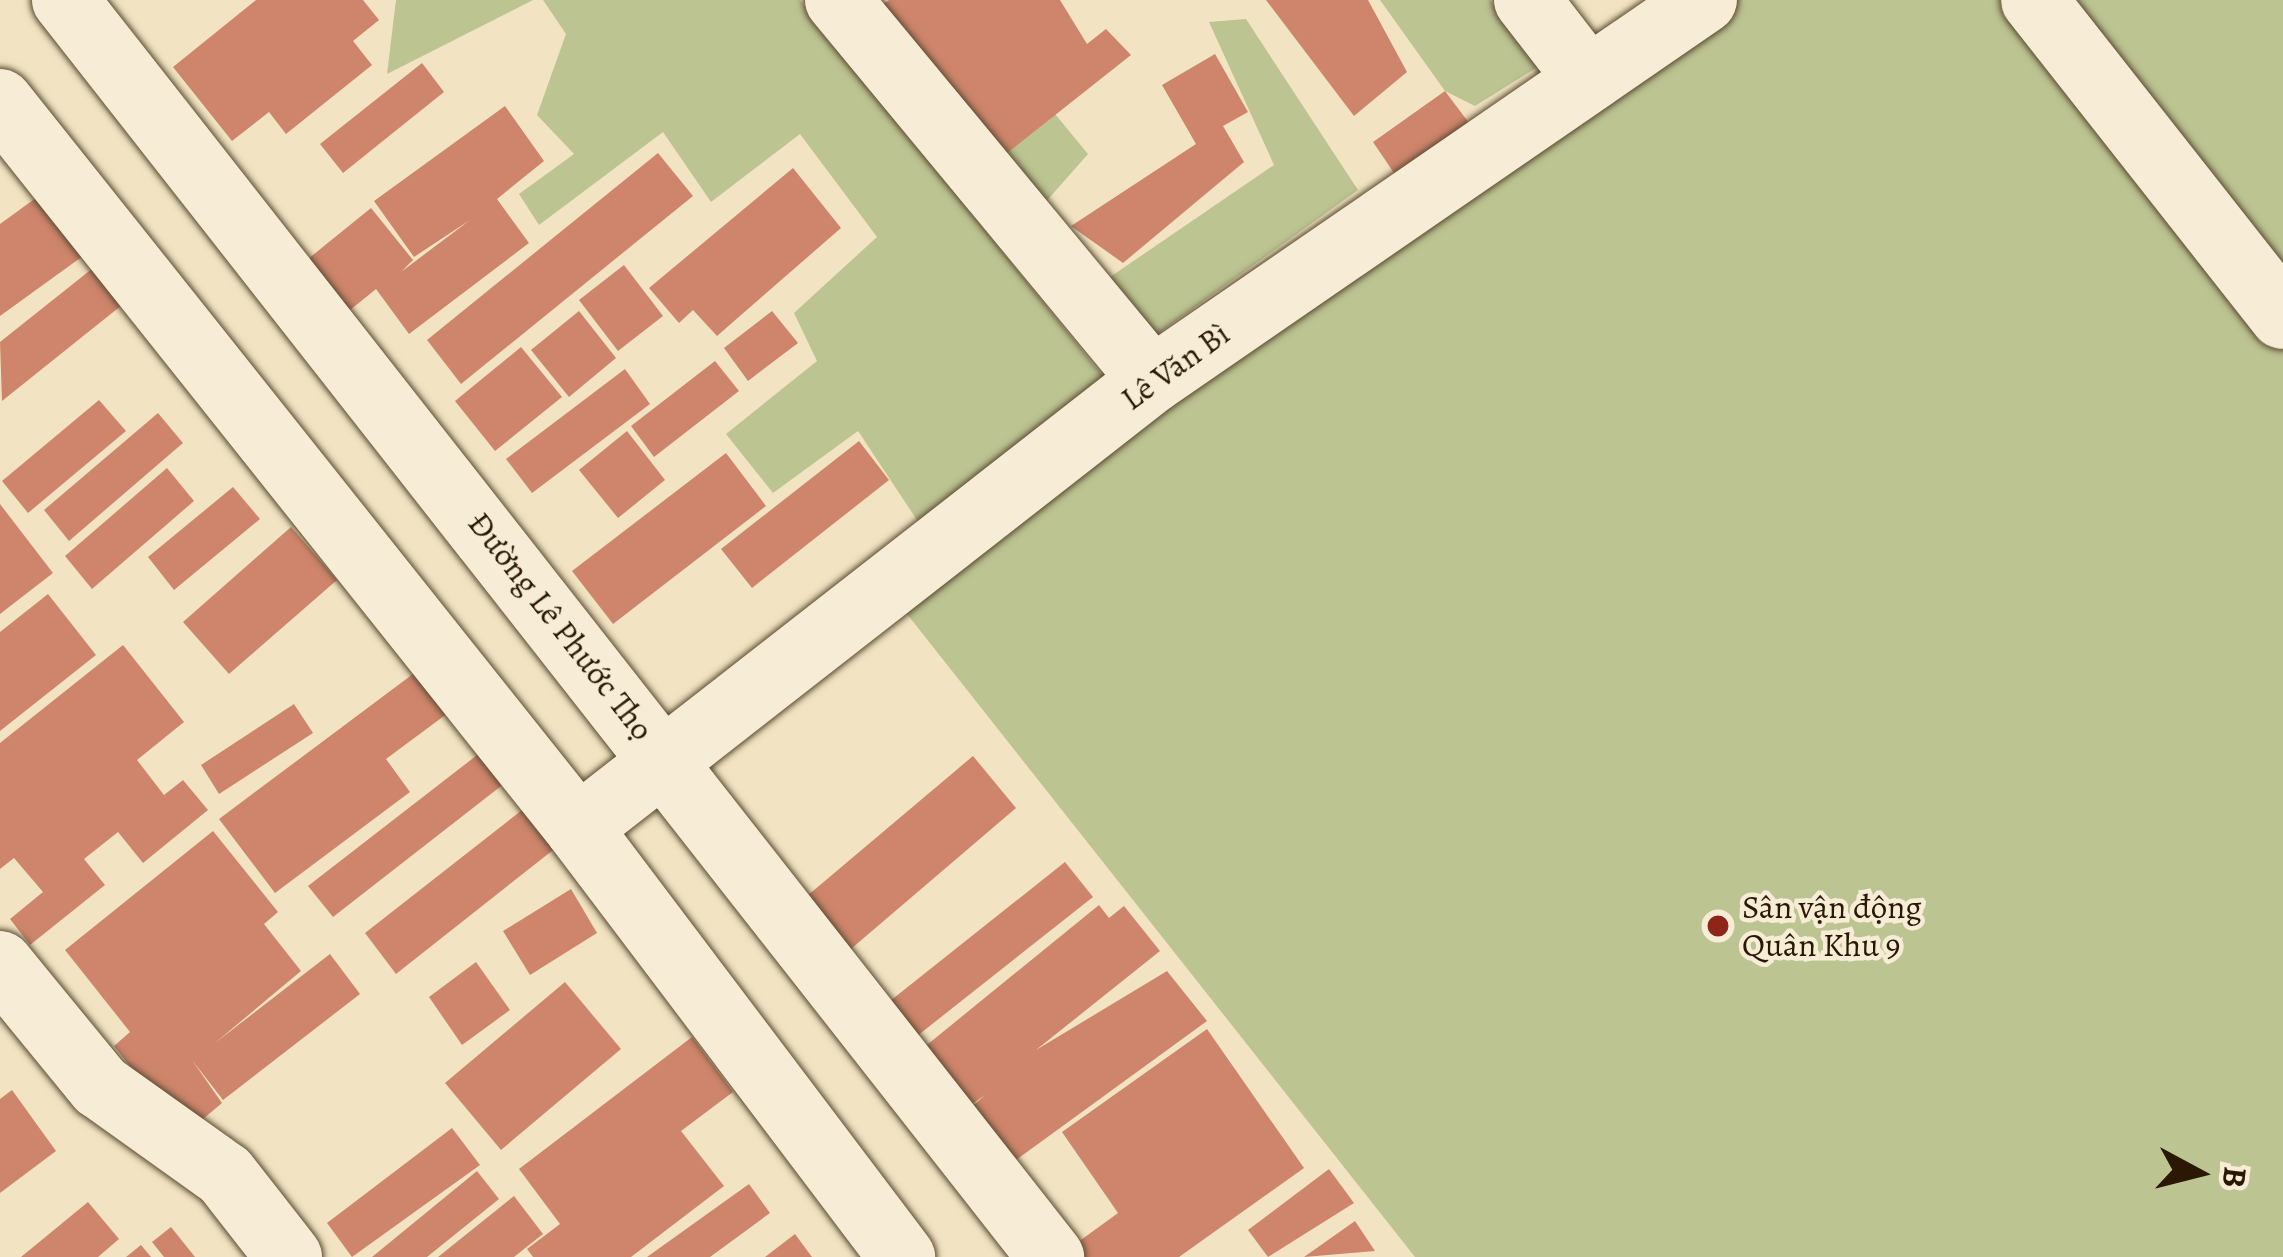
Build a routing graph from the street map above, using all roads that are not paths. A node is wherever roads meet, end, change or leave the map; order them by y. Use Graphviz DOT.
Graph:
graph roads {
  1 [pos="65,0"];
  2 [pos="838,0"];
  3 [pos="1527,0"];
  4 [pos="1704,0"];
  5 [pos="2034,0"];
  6 [pos="1588,79"];
  7 [pos="0,102"];
  8 [pos="2283,316"];
  9 [pos="1152,380"];
  10 [pos="664,756"];
  11 [pos="578,828"];
  12 [pos="0,964"];
  13 [pos="289,1257"];
  14 [pos="902,1257"];
  15 [pos="1051,1257"];
  1 -- 10 [label="street, Đường Lê Phước Thọ"];
  2 -- 9 [label="street"];
  3 -- 6 [label="street"];
  4 -- 6 [label="street, Lê Văn Bì"];
  5 -- 8 [label="street"];
  6 -- 9 [label="street, Lê Văn Bì"];
  7 -- 11 [label="street"];
  9 -- 10 [label="street, Lê Văn Bì"];
  10 -- 11 [label="street, Lê Văn Bì"];
  10 -- 15 [label="street, Đường Lê Phước Thọ"];
  11 -- 14 [label="street"];
  12 -- 13 [label="street"];
}
